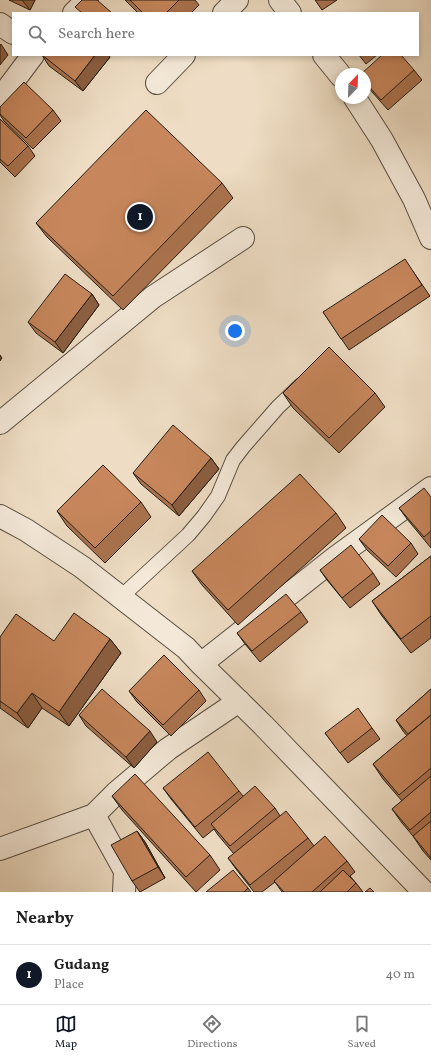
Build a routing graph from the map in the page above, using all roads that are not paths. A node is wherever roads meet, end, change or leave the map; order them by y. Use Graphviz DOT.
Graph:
graph roads {
  1 [pos="87,0"];
  2 [pos="236,0"];
  3 [pos="280,0"];
  4 [pos="75,12"];
  5 [pos="225,12"];
  6 [pos="289,12"];
  7 [pos="0,24"];
  8 [pos="12,33"];
  9 [pos="32,56"];
  10 [pos="183,56"];
  11 [pos="325,56"];
  12 [pos="335,69"];
  13 [pos="157,83"];
  14 [pos="0,99"];
  15 [pos="359,104"];
  16 [pos="243,238"];
  17 [pos="431,238"];
  18 [pos="310,375"];
  19 [pos="0,422"];
  20 [pos="431,488"];
  21 [pos="0,516"];
  22 [pos="121,597"];
  23 [pos="201,664"];
  24 [pos="239,701"];
  25 [pos="94,815"];
  26 [pos="0,849"];
  27 [pos="124,892"];
  28 [pos="424,892"];
  1 -- 4 [label="street"];
  2 -- 5 [label="street"];
  3 -- 6 [label="street"];
  7 -- 8 [label="street"];
  9 -- 14 [label="street"];
  10 -- 13 [label="street"];
  11 -- 12 [label="street"];
  15 -- 17 [label="street"];
  16 -- 19 [label="street"];
  18 -- 22 [label="lane"];
  20 -- 23 [label="street"];
  21 -- 22 [label="street"];
  22 -- 23 [label="street"];
  23 -- 24 [label="street"];
  24 -- 25 [label="street"];
  24 -- 28 [label="street"];
  25 -- 26 [label="street"];
  25 -- 27 [label="street"];
}
